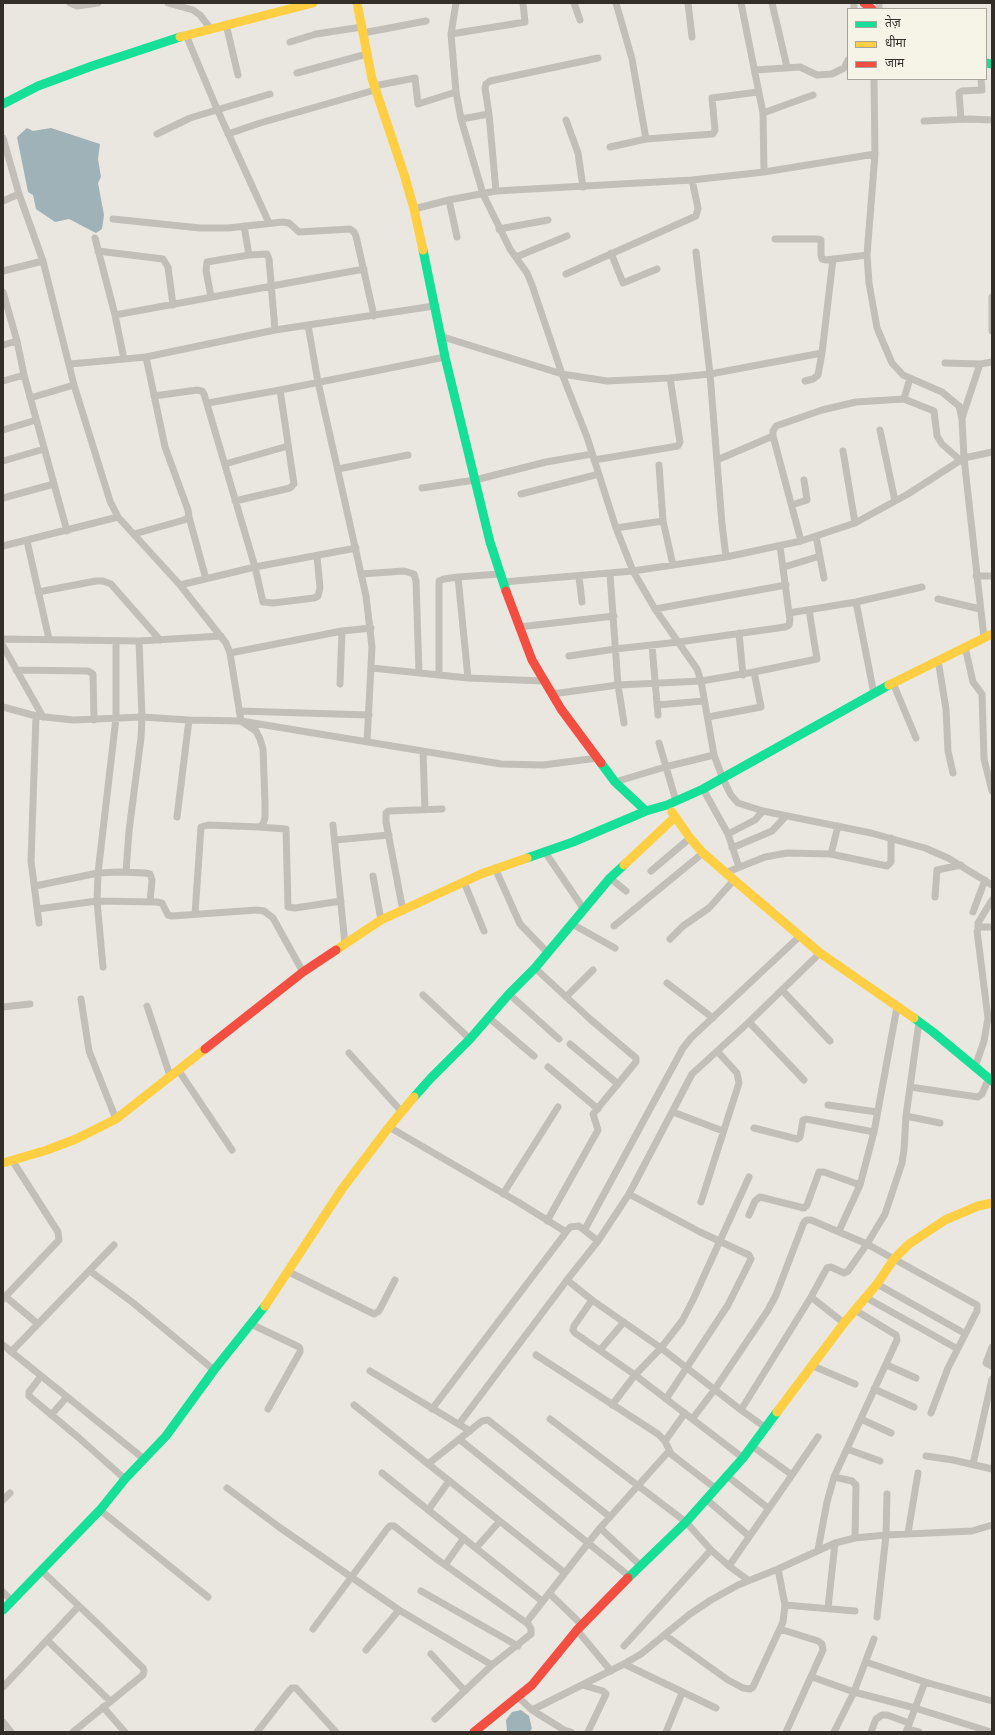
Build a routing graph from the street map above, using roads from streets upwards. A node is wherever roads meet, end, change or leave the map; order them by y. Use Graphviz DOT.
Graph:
graph roads {
  1 [pos="70,3"];
  2 [pos="98,3"];
  3 [pos="168,3"];
  4 [pos="313,3"];
  5 [pos="357,3"];
  6 [pos="456,3"];
  7 [pos="523,3"];
  8 [pos="574,3"];
  9 [pos="616,3"];
  10 [pos="688,3"];
  11 [pos="741,3"];
  12 [pos="772,3"];
  13 [pos="288,6"];
  14 [pos="580,20"];
  15 [pos="426,21"];
  16 [pos="226,24"];
  17 [pos="210,28"];
  18 [pos="362,30"];
  19 [pos="451,34"];
  20 [pos="186,35"];
  21 [pos="692,37"];
  22 [pos="290,42"];
  23 [pos="367,54"];
  24 [pos="598,58"];
  25 [pos="847,62"];
  26 [pos="787,67"];
  27 [pos="755,70"];
  28 [pos="297,73"];
  29 [pos="238,75"];
  30 [pos="874,80"];
  31 [pos="981,80"];
  32 [pos="374,88"];
  33 [pos="456,92"];
  34 [pos="758,92"];
  35 [pos="270,94"];
  36 [pos="814,95"];
  37 [pos="3,104"];
  38 [pos="217,109"];
  39 [pos="763,113"];
  40 [pos="489,114"];
  41 [pos="461,119"];
  42 [pos="961,119"];
  43 [pos="566,120"];
  44 [pos="992,120"];
  45 [pos="924,121"];
  46 [pos="157,134"];
  47 [pos="228,134"];
  48 [pos="3,138"];
  49 [pos="646,139"];
  50 [pos="610,147"];
  51 [pos="875,154"];
  52 [pos="764,172"];
  53 [pos="692,180"];
  54 [pos="582,187"];
  55 [pos="496,191"];
  56 [pos="20,194"];
  57 [pos="483,194"];
  58 [pos="449,200"];
  59 [pos="3,201"];
  60 [pos="414,209"];
  61 [pos="113,219"];
  62 [pos="548,220"];
  63 [pos="269,223"];
  64 [pos="244,226"];
  65 [pos="499,229"];
  66 [pos="566,236"];
  67 [pos="456,237"];
  68 [pos="95,238"];
  69 [pos="775,239"];
  70 [pos="98,251"];
  71 [pos="696,252"];
  72 [pos="611,253"];
  73 [pos="249,255"];
  74 [pos="867,255"];
  75 [pos="516,257"];
  76 [pos="833,259"];
  77 [pos="43,261"];
  78 [pos="657,268"];
  79 [pos="364,269"];
  80 [pos="3,271"];
  81 [pos="566,274"];
  82 [pos="271,286"];
  83 [pos="3,292"];
  84 [pos="211,297"];
  85 [pos="992,297"];
  86 [pos="174,304"];
  87 [pos="434,306"];
  88 [pos="6,312"];
  89 [pos="115,315"];
  90 [pos="374,316"];
  91 [pos="308,325"];
  92 [pos="275,330"];
  93 [pos="992,331"];
  94 [pos="440,336"];
  95 [pos="17,341"];
  96 [pos="3,345"];
  97 [pos="822,354"];
  98 [pos="146,357"];
  99 [pos="445,357"];
  100 [pos="124,359"];
  101 [pos="992,362"];
  102 [pos="945,363"];
  103 [pos="70,364"];
  104 [pos="980,364"];
  105 [pos="562,374"];
  106 [pos="710,374"];
  107 [pos="24,375"];
  108 [pos="670,378"];
  109 [pos="910,378"];
  110 [pos="3,381"];
  111 [pos="805,381"];
  112 [pos="318,382"];
  113 [pos="74,386"];
  114 [pos="280,390"];
  115 [pos="154,396"];
  116 [pos="30,398"];
  117 [pos="904,399"];
  118 [pos="208,403"];
  119 [pos="962,419"];
  120 [pos="36,420"];
  121 [pos="3,430"];
  122 [pos="880,430"];
  123 [pos="773,436"];
  124 [pos="288,446"];
  125 [pos="44,450"];
  126 [pos="842,451"];
  127 [pos="992,452"];
  128 [pos="408,455"];
  129 [pos="593,457"];
  130 [pos="962,459"];
  131 [pos="717,460"];
  132 [pos="3,461"];
  133 [pos="225,464"];
  134 [pos="659,465"];
  135 [pos="338,470"];
  136 [pos="599,474"];
  137 [pos="475,480"];
  138 [pos="804,480"];
  139 [pos="54,484"];
  140 [pos="422,488"];
  141 [pos="521,494"];
  142 [pos="3,498"];
  143 [pos="235,501"];
  144 [pos="895,501"];
  145 [pos="792,505"];
  146 [pos="118,517"];
  147 [pos="188,517"];
  148 [pos="663,521"];
  149 [pos="854,523"];
  150 [pos="616,528"];
  151 [pos="67,531"];
  152 [pos="134,534"];
  153 [pos="816,536"];
  154 [pos="28,541"];
  155 [pos="801,541"];
  156 [pos="3,546"];
  157 [pos="780,546"];
  158 [pos="356,548"];
  159 [pos="317,556"];
  160 [pos="820,556"];
  161 [pos="726,557"];
  162 [pos="672,565"];
  163 [pos="255,567"];
  164 [pos="784,567"];
  165 [pos="633,571"];
  166 [pos="361,574"];
  167 [pos="610,574"];
  168 [pos="976,576"];
  169 [pos="992,576"];
  170 [pos="458,577"];
  171 [pos="579,577"];
  172 [pos="501,578"];
  173 [pos="824,578"];
  174 [pos="206,579"];
  175 [pos="180,585"];
  176 [pos="786,585"];
  177 [pos="922,587"];
  178 [pos="38,592"];
  179 [pos="938,599"];
  180 [pos="582,602"];
  181 [pos="856,602"];
  182 [pos="655,609"];
  183 [pos="980,609"];
  184 [pos="809,610"];
  185 [pos="789,613"];
  186 [pos="614,616"];
  187 [pos="519,626"];
  188 [pos="371,628"];
  189 [pos="342,631"];
  190 [pos="739,633"];
  191 [pos="221,636"];
  192 [pos="988,636"];
  193 [pos="3,638"];
  194 [pos="49,639"];
  195 [pos="160,640"];
  196 [pos="139,641"];
  197 [pos="116,642"];
  198 [pos="679,642"];
  199 [pos="3,646"];
  200 [pos="652,646"];
  201 [pos="965,647"];
  202 [pos="615,649"];
  203 [pos="230,653"];
  204 [pos="569,656"];
  205 [pos="938,660"];
  206 [pos="372,668"];
  207 [pos="16,670"];
  208 [pos="754,672"];
  209 [pos="419,673"];
  210 [pos="439,675"];
  211 [pos="742,675"];
  212 [pos="468,678"];
  213 [pos="544,681"];
  214 [pos="701,681"];
  215 [pos="894,683"];
  216 [pos="340,684"];
  217 [pos="655,684"];
  218 [pos="618,685"];
  219 [pos="552,694"];
  220 [pos="874,694"];
  221 [pos="704,701"];
  222 [pos="657,705"];
  223 [pos="3,707"];
  224 [pos="239,711"];
  225 [pos="369,715"];
  226 [pos="658,715"];
  227 [pos="40,716"];
  228 [pos="142,717"];
  229 [pos="708,717"];
  230 [pos="116,718"];
  231 [pos="94,720"];
  232 [pos="189,720"];
  233 [pos="241,721"];
  234 [pos="624,723"];
  235 [pos="916,738"];
  236 [pos="367,742"];
  237 [pos="659,743"];
  238 [pos="423,751"];
  239 [pos="714,755"];
  240 [pos="598,758"];
  241 [pos="665,767"];
  242 [pos="989,772"];
  243 [pos="952,773"];
  244 [pos="723,779"];
  245 [pos="615,782"];
  246 [pos="703,789"];
  247 [pos="992,791"];
  248 [pos="676,801"];
  249 [pos="667,805"];
  250 [pos="442,809"];
  251 [pos="425,810"];
  252 [pos="646,811"];
  253 [pos="763,811"];
  254 [pos="786,816"];
  255 [pos="177,817"];
  256 [pos="676,817"];
  257 [pos="333,825"];
  258 [pos="838,826"];
  259 [pos="259,827"];
  260 [pos="728,834"];
  261 [pos="389,835"];
  262 [pos="690,838"];
  263 [pos="891,838"];
  264 [pos="335,840"];
  265 [pos="732,848"];
  266 [pos="544,852"];
  267 [pos="703,853"];
  268 [pos="831,854"];
  269 [pos="961,866"];
  270 [pos="740,867"];
  271 [pos="495,868"];
  272 [pos="652,871"];
  273 [pos="126,872"];
  274 [pos="98,873"];
  275 [pos="725,873"];
  276 [pos="373,876"];
  277 [pos="610,878"];
  278 [pos="734,880"];
  279 [pos="984,880"];
  280 [pos="464,882"];
  281 [pos="992,885"];
  282 [pos="35,886"];
  283 [pos="626,891"];
  284 [pos="935,897"];
  285 [pos="992,900"];
  286 [pos="97,901"];
  287 [pos="341,901"];
  288 [pos="150,902"];
  289 [pos="584,908"];
  290 [pos="38,909"];
  291 [pos="403,911"];
  292 [pos="973,912"];
  293 [pos="195,914"];
  294 [pos="381,920"];
  295 [pos="39,923"];
  296 [pos="572,924"];
  297 [pos="614,926"];
  298 [pos="992,927"];
  299 [pos="978,929"];
  300 [pos="484,931"];
  301 [pos="800,936"];
  302 [pos="670,939"];
  303 [pos="345,944"];
  304 [pos="615,948"];
  305 [pos="548,953"];
  306 [pos="820,953"];
  307 [pos="103,967"];
  308 [pos="535,968"];
  309 [pos="593,970"];
  310 [pos="303,972"];
  311 [pos="667,983"];
  312 [pos="782,990"];
  313 [pos="509,994"];
  314 [pos="423,995"];
  315 [pos="566,997"];
  316 [pos="81,999"];
  317 [pos="30,1004"];
  318 [pos="147,1006"];
  319 [pos="3,1007"];
  320 [pos="898,1007"];
  321 [pos="990,1009"];
  322 [pos="488,1017"];
  323 [pos="713,1018"];
  324 [pos="749,1022"];
  325 [pos="919,1022"];
  326 [pos="470,1039"];
  327 [pos="559,1039"];
  328 [pos="830,1041"];
  329 [pos="570,1044"];
  330 [pos="717,1051"];
  331 [pos="349,1053"];
  332 [pos="534,1056"];
  333 [pos="548,1067"];
  334 [pos="975,1068"];
  335 [pos="179,1071"];
  336 [pos="170,1076"];
  337 [pos="804,1080"];
  338 [pos="990,1080"];
  339 [pos="618,1084"];
  340 [pos="910,1087"];
  341 [pos="828,1105"];
  342 [pos="558,1107"];
  343 [pos="598,1109"];
  344 [pos="402,1112"];
  345 [pos="673,1112"];
  346 [pos="877,1112"];
  347 [pos="906,1116"];
  348 [pos="116,1119"];
  349 [pos="940,1123"];
  350 [pos="389,1127"];
  351 [pos="754,1128"];
  352 [pos="723,1131"];
  353 [pos="874,1132"];
  354 [pos="232,1150"];
  355 [pos="8,1162"];
  356 [pos="748,1177"];
  357 [pos="860,1185"];
  358 [pos="503,1194"];
  359 [pos="629,1194"];
  360 [pos="701,1202"];
  361 [pos="992,1203"];
  362 [pos="749,1215"];
  363 [pos="546,1221"];
  364 [pos="585,1229"];
  365 [pos="839,1231"];
  366 [pos="566,1232"];
  367 [pos="598,1241"];
  368 [pos="720,1241"];
  369 [pos="868,1244"];
  370 [pos="114,1246"];
  371 [pos="894,1259"];
  372 [pos="90,1270"];
  373 [pos="289,1272"];
  374 [pos="395,1280"];
  375 [pos="567,1280"];
  376 [pos="877,1284"];
  377 [pos="865,1296"];
  378 [pos="811,1297"];
  379 [pos="4,1298"];
  380 [pos="592,1300"];
  381 [pos="855,1310"];
  382 [pos="624,1322"];
  383 [pos="844,1323"];
  384 [pos="38,1324"];
  385 [pos="251,1324"];
  386 [pos="964,1333"];
  387 [pos="3,1345"];
  388 [pos="661,1348"];
  389 [pos="956,1348"];
  390 [pos="992,1348"];
  391 [pos="600,1350"];
  392 [pos="11,1352"];
  393 [pos="536,1355"];
  394 [pos="887,1365"];
  395 [pos="813,1366"];
  396 [pos="992,1366"];
  397 [pos="688,1368"];
  398 [pos="214,1370"];
  399 [pos="370,1371"];
  400 [pos="635,1375"];
  401 [pos="41,1376"];
  402 [pos="916,1378"];
  403 [pos="992,1379"];
  404 [pos="855,1384"];
  405 [pos="715,1389"];
  406 [pos="874,1389"];
  407 [pos="67,1397"];
  408 [pos="666,1399"];
  409 [pos="354,1404"];
  410 [pos="612,1405"];
  411 [pos="914,1407"];
  412 [pos="268,1409"];
  413 [pos="432,1409"];
  414 [pos="741,1410"];
  415 [pos="685,1413"];
  416 [pos="931,1413"];
  417 [pos="51,1414"];
  418 [pos="692,1418"];
  419 [pos="550,1419"];
  420 [pos="860,1419"];
  421 [pos="459,1424"];
  422 [pos="766,1428"];
  423 [pos="470,1431"];
  424 [pos="891,1433"];
  425 [pos="818,1437"];
  426 [pos="459,1439"];
  427 [pos="665,1441"];
  428 [pos="752,1446"];
  429 [pos="847,1449"];
  430 [pos="669,1451"];
  431 [pos="926,1456"];
  432 [pos="743,1458"];
  433 [pos="144,1459"];
  434 [pos="880,1461"];
  435 [pos="428,1464"];
  436 [pos="973,1464"];
  437 [pos="992,1469"];
  438 [pos="382,1473"];
  439 [pos="918,1473"];
  440 [pos="792,1475"];
  441 [pos="726,1476"];
  442 [pos="834,1477"];
  443 [pos="125,1480"];
  444 [pos="449,1481"];
  445 [pos="636,1486"];
  446 [pos="227,1488"];
  447 [pos="715,1488"];
  448 [pos="10,1493"];
  449 [pos="887,1494"];
  450 [pos="706,1498"];
  451 [pos="3,1500"];
  452 [pos="768,1508"];
  453 [pos="429,1509"];
  454 [pos="100,1510"];
  455 [pos="610,1517"];
  456 [pos="499,1522"];
  457 [pos="686,1522"];
  458 [pos="992,1525"];
  459 [pos="600,1528"];
  460 [pos="908,1533"];
  461 [pos="886,1534"];
  462 [pos="749,1536"];
  463 [pos="464,1538"];
  464 [pos="855,1538"];
  465 [pos="835,1543"];
  466 [pos="587,1544"];
  467 [pos="476,1548"];
  468 [pos="711,1550"];
  469 [pos="818,1550"];
  470 [pos="640,1564"];
  471 [pos="445,1565"];
  472 [pos="729,1566"];
  473 [pos="778,1569"];
  474 [pos="42,1571"];
  475 [pos="565,1573"];
  476 [pos="629,1576"];
  477 [pos="351,1577"];
  478 [pos="748,1580"];
  479 [pos="421,1591"];
  480 [pos="3,1592"];
  481 [pos="549,1593"];
  482 [pos="208,1596"];
  483 [pos="12,1601"];
  484 [pos="542,1601"];
  485 [pos="785,1605"];
  486 [pos="79,1606"];
  487 [pos="828,1608"];
  488 [pos="3,1610"];
  489 [pos="399,1610"];
  490 [pos="854,1611"];
  491 [pos="877,1617"];
  492 [pos="528,1624"];
  493 [pos="580,1628"];
  494 [pos="313,1629"];
  495 [pos="780,1629"];
  496 [pos="665,1635"];
  497 [pos="874,1639"];
  498 [pos="47,1640"];
  499 [pos="518,1646"];
  500 [pos="624,1646"];
  501 [pos="366,1650"];
  502 [pos="431,1654"];
  503 [pos="866,1662"];
  504 [pos="624,1664"];
  505 [pos="492,1665"];
  506 [pos="611,1670"];
  507 [pos="812,1677"];
  508 [pos="925,1682"];
  509 [pos="582,1685"];
  510 [pos="3,1687"];
  511 [pos="465,1691"];
  512 [pos="854,1692"];
  513 [pos="682,1693"];
  514 [pos="518,1697"];
  515 [pos="110,1701"];
  516 [pos="992,1701"];
  517 [pos="103,1707"];
  518 [pos="716,1708"];
  519 [pos="915,1708"];
  520 [pos="532,1710"];
  521 [pos="435,1718"];
  522 [pos="3,1722"];
  523 [pos="907,1728"];
  524 [pos="566,1731"];
  525 [pos="10,1732"];
  526 [pos="72,1732"];
  527 [pos="125,1732"];
  528 [pos="257,1732"];
  529 [pos="336,1732"];
  530 [pos="474,1732"];
  531 [pos="588,1732"];
  532 [pos="666,1732"];
  533 [pos="786,1732"];
  534 [pos="834,1732"];
  535 [pos="871,1732"];
  536 [pos="918,1732"];
  537 [pos="991,1732"];
  1 -- 2 [label="street"];
  3 -- 17 [label="street"];
  4 -- 13 [label="street"];
  5 -- 18 [label="street"];
  6 -- 19 [label="street"];
  7 -- 19 [label="street"];
  8 -- 14 [label="street"];
  9 -- 49 [label="street"];
  10 -- 21 [label="street"];
  11 -- 27 [label="street"];
  12 -- 26 [label="street"];
  13 -- 16 [label="street"];
  15 -- 18 [label="street"];
  16 -- 17 [label="street"];
  16 -- 29 [label="street"];
  17 -- 20 [label="street"];
  18 -- 22 [label="street"];
  18 -- 23 [label="street"];
  19 -- 33 [label="street"];
  20 -- 37 [label="street"];
  20 -- 38 [label="street"];
  23 -- 28 [label="street"];
  23 -- 32 [label="street"];
  24 -- 40 [label="street"];
  25 -- 26 [label="street"];
  26 -- 27 [label="street"];
  27 -- 34 [label="street"];
  30 -- 51 [label="street"];
  31 -- 42 [label="street"];
  32 -- 33 [label="street"];
  32 -- 47 [label="street"];
  32 -- 60 [label="street"];
  33 -- 41 [label="street"];
  34 -- 39 [label="street"];
  34 -- 49 [label="street"];
  35 -- 38 [label="street"];
  36 -- 39 [label="street"];
  38 -- 46 [label="street"];
  38 -- 47 [label="street"];
  39 -- 52 [label="street"];
  40 -- 41 [label="street"];
  40 -- 55 [label="street"];
  41 -- 57 [label="street"];
  42 -- 44 [label="street"];
  42 -- 45 [label="street"];
  43 -- 54 [label="street"];
  47 -- 63 [label="street"];
  48 -- 56 [label="street"];
  49 -- 50 [label="street"];
  51 -- 52 [label="street"];
  51 -- 74 [label="street"];
  52 -- 53 [label="street"];
  53 -- 54 [label="street"];
  53 -- 72 [label="street"];
  54 -- 55 [label="street"];
  55 -- 57 [label="street"];
  56 -- 59 [label="street"];
  56 -- 77 [label="street"];
  57 -- 58 [label="street"];
  57 -- 65 [label="street"];
  58 -- 60 [label="street"];
  58 -- 67 [label="street"];
  60 -- 87 [label="street"];
  61 -- 64 [label="street"];
  62 -- 65 [label="street"];
  63 -- 64 [label="street"];
  63 -- 79 [label="street"];
  64 -- 73 [label="street"];
  65 -- 75 [label="street"];
  66 -- 75 [label="street"];
  68 -- 70 [label="street"];
  69 -- 76 [label="street"];
  70 -- 86 [label="street"];
  70 -- 89 [label="street"];
  71 -- 106 [label="street"];
  72 -- 78 [label="street"];
  72 -- 81 [label="street"];
  73 -- 82 [label="street"];
  73 -- 84 [label="street"];
  74 -- 76 [label="street"];
  74 -- 109 [label="street"];
  75 -- 105 [label="street"];
  76 -- 97 [label="street"];
  77 -- 80 [label="street"];
  77 -- 103 [label="street"];
  79 -- 82 [label="street"];
  79 -- 90 [label="street"];
  82 -- 84 [label="street"];
  82 -- 92 [label="street"];
  83 -- 88 [label="street"];
  84 -- 86 [label="street"];
  85 -- 93 [label="street"];
  86 -- 89 [label="street"];
  87 -- 90 [label="street"];
  87 -- 94 [label="street"];
  88 -- 95 [label="street"];
  89 -- 100 [label="street"];
  90 -- 91 [label="street"];
  91 -- 92 [label="street"];
  91 -- 112 [label="street"];
  92 -- 98 [label="street"];
  94 -- 99 [label="street"];
  94 -- 105 [label="street"];
  95 -- 96 [label="street"];
  95 -- 107 [label="street"];
  97 -- 106 [label="street"];
  97 -- 111 [label="street"];
  98 -- 100 [label="street"];
  98 -- 115 [label="street"];
  99 -- 112 [label="street"];
  99 -- 137 [label="street"];
  100 -- 103 [label="street"];
  101 -- 104 [label="street"];
  102 -- 104 [label="street"];
  103 -- 113 [label="street"];
  104 -- 119 [label="street"];
  105 -- 108 [label="street"];
  105 -- 129 [label="street"];
  106 -- 108 [label="street"];
  106 -- 131 [label="street"];
  107 -- 110 [label="street"];
  107 -- 116 [label="street"];
  108 -- 129 [label="street"];
  109 -- 117 [label="street"];
  109 -- 119 [label="street"];
  112 -- 114 [label="street"];
  112 -- 135 [label="street"];
  113 -- 116 [label="street"];
  113 -- 146 [label="street"];
  114 -- 118 [label="street"];
  114 -- 124 [label="street"];
  115 -- 118 [label="street"];
  115 -- 147 [label="street"];
  116 -- 120 [label="street"];
  117 -- 123 [label="street"];
  117 -- 130 [label="street"];
  118 -- 133 [label="street"];
  119 -- 130 [label="street"];
  120 -- 121 [label="street"];
  120 -- 125 [label="street"];
  122 -- 144 [label="street"];
  123 -- 131 [label="street"];
  123 -- 145 [label="street"];
  124 -- 133 [label="street"];
  124 -- 143 [label="street"];
  125 -- 132 [label="street"];
  125 -- 139 [label="street"];
  126 -- 149 [label="street"];
  127 -- 130 [label="street"];
  128 -- 135 [label="street"];
  129 -- 136 [label="street"];
  129 -- 137 [label="street"];
  130 -- 144 [label="street"];
  130 -- 168 [label="street"];
  131 -- 161 [label="street"];
  133 -- 143 [label="street"];
  134 -- 148 [label="street"];
  135 -- 158 [label="street"];
  136 -- 141 [label="street"];
  136 -- 150 [label="street"];
  137 -- 140 [label="street"];
  137 -- 172 [label="street"];
  138 -- 145 [label="street"];
  139 -- 142 [label="street"];
  139 -- 151 [label="street"];
  143 -- 163 [label="street"];
  144 -- 149 [label="street"];
  145 -- 155 [label="street"];
  146 -- 151 [label="street"];
  146 -- 152 [label="street"];
  147 -- 152 [label="street"];
  147 -- 174 [label="street"];
  148 -- 150 [label="street"];
  148 -- 162 [label="street"];
  149 -- 153 [label="street"];
  150 -- 165 [label="street"];
  151 -- 154 [label="street"];
  152 -- 175 [label="street"];
  153 -- 155 [label="street"];
  153 -- 160 [label="street"];
  154 -- 156 [label="street"];
  154 -- 178 [label="street"];
  155 -- 157 [label="street"];
  157 -- 161 [label="street"];
  157 -- 164 [label="street"];
  158 -- 159 [label="street"];
  158 -- 166 [label="street"];
  159 -- 163 [label="street"];
  159 -- 163 [label="street"];
  160 -- 164 [label="street"];
  160 -- 173 [label="street"];
  161 -- 162 [label="street"];
  162 -- 165 [label="street"];
  163 -- 174 [label="street"];
  164 -- 176 [label="street"];
  165 -- 167 [label="street"];
  165 -- 182 [label="street"];
  166 -- 188 [label="street"];
  166 -- 209 [label="street"];
  167 -- 171 [label="street"];
  167 -- 186 [label="street"];
  168 -- 169 [label="street"];
  168 -- 183 [label="street"];
  170 -- 172 [label="street"];
  170 -- 210 [label="street"];
  170 -- 212 [label="street"];
  171 -- 172 [label="street"];
  171 -- 180 [label="street"];
  172 -- 187 [label="street"];
  174 -- 175 [label="street"];
  175 -- 191 [label="street"];
  176 -- 182 [label="street"];
  176 -- 185 [label="street"];
  177 -- 181 [label="street"];
  178 -- 194 [label="street"];
  178 -- 195 [label="street"];
  179 -- 183 [label="street"];
  181 -- 184 [label="street"];
  181 -- 220 [label="street"];
  182 -- 198 [label="street"];
  183 -- 192 [label="street"];
  184 -- 185 [label="street"];
  184 -- 208 [label="street"];
  185 -- 190 [label="street"];
  186 -- 187 [label="street"];
  186 -- 202 [label="street"];
  187 -- 213 [label="street"];
  188 -- 189 [label="street"];
  188 -- 206 [label="street"];
  189 -- 203 [label="street"];
  189 -- 216 [label="street"];
  190 -- 198 [label="street"];
  190 -- 211 [label="street"];
  191 -- 195 [label="street"];
  191 -- 203 [label="street"];
  192 -- 201 [label="street"];
  193 -- 194 [label="street"];
  194 -- 197 [label="street"];
  195 -- 196 [label="street"];
  196 -- 197 [label="street"];
  196 -- 228 [label="street"];
  197 -- 230 [label="street"];
  198 -- 200 [label="street"];
  198 -- 214 [label="street"];
  199 -- 207 [label="street"];
  200 -- 202 [label="street"];
  200 -- 217 [label="street"];
  201 -- 205 [label="street"];
  201 -- 242 [label="street"];
  202 -- 204 [label="street"];
  202 -- 218 [label="street"];
  203 -- 224 [label="street"];
  205 -- 215 [label="street"];
  205 -- 243 [label="street"];
  206 -- 209 [label="street"];
  206 -- 225 [label="street"];
  207 -- 227 [label="street"];
  207 -- 231 [label="street"];
  208 -- 211 [label="street"];
  208 -- 229 [label="street"];
  209 -- 210 [label="street"];
  210 -- 212 [label="street"];
  211 -- 214 [label="street"];
  212 -- 213 [label="street"];
  213 -- 219 [label="street"];
  214 -- 217 [label="street"];
  214 -- 221 [label="street"];
  215 -- 220 [label="street"];
  215 -- 235 [label="street"];
  217 -- 218 [label="street"];
  217 -- 222 [label="street"];
  218 -- 219 [label="street"];
  218 -- 234 [label="street"];
  219 -- 240 [label="street"];
  220 -- 244 [label="street"];
  221 -- 222 [label="street"];
  221 -- 229 [label="street"];
  222 -- 226 [label="street"];
  223 -- 227 [label="street"];
  224 -- 225 [label="street"];
  224 -- 233 [label="street"];
  225 -- 236 [label="street"];
  227 -- 231 [label="street"];
  227 -- 282 [label="street"];
  228 -- 230 [label="street"];
  228 -- 232 [label="street"];
  228 -- 273 [label="street"];
  229 -- 239 [label="street"];
  230 -- 231 [label="street"];
  230 -- 274 [label="street"];
  232 -- 233 [label="street"];
  232 -- 255 [label="street"];
  233 -- 236 [label="street"];
  233 -- 259 [label="street"];
  236 -- 238 [label="street"];
  237 -- 241 [label="street"];
  238 -- 240 [label="street"];
  238 -- 251 [label="street"];
  239 -- 241 [label="street"];
  239 -- 244 [label="street"];
  240 -- 245 [label="street"];
  241 -- 245 [label="street"];
  241 -- 248 [label="street"];
  242 -- 247 [label="street"];
  244 -- 246 [label="street"];
  244 -- 253 [label="street"];
  245 -- 252 [label="street"];
  246 -- 248 [label="street"];
  246 -- 260 [label="street"];
  248 -- 249 [label="street"];
  249 -- 252 [label="street"];
  249 -- 256 [label="street"];
  250 -- 251 [label="street"];
  251 -- 261 [label="street"];
  252 -- 266 [label="street"];
  253 -- 254 [label="street"];
  253 -- 260 [label="street"];
  254 -- 258 [label="street"];
  254 -- 265 [label="street"];
  256 -- 262 [label="street"];
  256 -- 277 [label="street"];
  257 -- 264 [label="street"];
  258 -- 263 [label="street"];
  258 -- 268 [label="street"];
  259 -- 287 [label="street"];
  259 -- 293 [label="street"];
  260 -- 265 [label="street"];
  261 -- 264 [label="street"];
  261 -- 291 [label="street"];
  262 -- 267 [label="street"];
  262 -- 272 [label="street"];
  263 -- 268 [label="street"];
  263 -- 269 [label="street"];
  264 -- 287 [label="street"];
  265 -- 270 [label="street"];
  266 -- 271 [label="street"];
  266 -- 289 [label="street"];
  267 -- 275 [label="street"];
  267 -- 297 [label="street"];
  268 -- 270 [label="street"];
  269 -- 279 [label="street"];
  269 -- 284 [label="street"];
  270 -- 275 [label="street"];
  271 -- 280 [label="street"];
  271 -- 305 [label="street"];
  273 -- 274 [label="street"];
  273 -- 288 [label="street"];
  274 -- 282 [label="street"];
  274 -- 286 [label="street"];
  275 -- 278 [label="street"];
  276 -- 294 [label="street"];
  277 -- 283 [label="street"];
  277 -- 289 [label="street"];
  278 -- 301 [label="street"];
  278 -- 302 [label="street"];
  279 -- 281 [label="street"];
  279 -- 292 [label="street"];
  280 -- 291 [label="street"];
  280 -- 300 [label="street"];
  282 -- 290 [label="street"];
  285 -- 299 [label="street"];
  286 -- 288 [label="street"];
  286 -- 290 [label="street"];
  286 -- 307 [label="street"];
  287 -- 303 [label="street"];
  288 -- 293 [label="street"];
  289 -- 296 [label="street"];
  290 -- 295 [label="street"];
  291 -- 294 [label="street"];
  293 -- 310 [label="street"];
  294 -- 303 [label="street"];
  296 -- 304 [label="street"];
  296 -- 305 [label="street"];
  298 -- 299 [label="street"];
  299 -- 321 [label="street"];
  301 -- 306 [label="street"];
  301 -- 323 [label="street"];
  303 -- 310 [label="street"];
  305 -- 308 [label="street"];
  306 -- 312 [label="street"];
  306 -- 320 [label="street"];
  308 -- 313 [label="street"];
  308 -- 315 [label="street"];
  309 -- 315 [label="street"];
  310 -- 335 [label="street"];
  311 -- 323 [label="street"];
  312 -- 324 [label="street"];
  312 -- 328 [label="street"];
  313 -- 322 [label="street"];
  313 -- 327 [label="street"];
  314 -- 326 [label="street"];
  315 -- 339 [label="street"];
  316 -- 348 [label="street"];
  317 -- 319 [label="street"];
  318 -- 336 [label="street"];
  320 -- 325 [label="street"];
  320 -- 346 [label="street"];
  321 -- 334 [label="street"];
  322 -- 326 [label="street"];
  322 -- 332 [label="street"];
  323 -- 364 [label="street"];
  324 -- 330 [label="street"];
  324 -- 337 [label="street"];
  325 -- 334 [label="street"];
  325 -- 340 [label="street"];
  326 -- 344 [label="street"];
  329 -- 339 [label="street"];
  330 -- 345 [label="street"];
  330 -- 352 [label="street"];
  331 -- 344 [label="street"];
  333 -- 343 [label="street"];
  334 -- 338 [label="street"];
  335 -- 336 [label="street"];
  335 -- 354 [label="street"];
  336 -- 348 [label="street"];
  338 -- 340 [label="street"];
  339 -- 343 [label="street"];
  340 -- 347 [label="street"];
  341 -- 346 [label="street"];
  342 -- 358 [label="street"];
  343 -- 363 [label="street"];
  344 -- 350 [label="street"];
  345 -- 352 [label="street"];
  345 -- 359 [label="street"];
  346 -- 353 [label="street"];
  347 -- 349 [label="street"];
  347 -- 369 [label="street"];
  348 -- 355 [label="street"];
  350 -- 358 [label="street"];
  350 -- 373 [label="street"];
  351 -- 353 [label="street"];
  352 -- 360 [label="street"];
  353 -- 357 [label="street"];
  355 -- 379 [label="street"];
  356 -- 368 [label="street"];
  357 -- 362 [label="street"];
  357 -- 365 [label="street"];
  358 -- 363 [label="street"];
  359 -- 367 [label="street"];
  359 -- 368 [label="street"];
  361 -- 371 [label="street"];
  363 -- 366 [label="street"];
  364 -- 366 [label="street"];
  364 -- 367 [label="street"];
  365 -- 369 [label="street"];
  365 -- 405 [label="street"];
  366 -- 413 [label="street"];
  367 -- 375 [label="street"];
  368 -- 388 [label="street"];
  368 -- 397 [label="street"];
  369 -- 371 [label="street"];
  369 -- 378 [label="street"];
  370 -- 372 [label="street"];
  371 -- 376 [label="street"];
  371 -- 386 [label="street"];
  372 -- 384 [label="street"];
  372 -- 398 [label="street"];
  373 -- 374 [label="street"];
  373 -- 385 [label="street"];
  375 -- 380 [label="street"];
  375 -- 421 [label="street"];
  376 -- 377 [label="street"];
  376 -- 386 [label="street"];
  377 -- 381 [label="street"];
  377 -- 389 [label="street"];
  378 -- 383 [label="street"];
  378 -- 414 [label="street"];
  379 -- 384 [label="street"];
  380 -- 382 [label="street"];
  380 -- 391 [label="street"];
  381 -- 383 [label="street"];
  381 -- 394 [label="street"];
  382 -- 388 [label="street"];
  382 -- 391 [label="street"];
  383 -- 395 [label="street"];
  384 -- 392 [label="street"];
  385 -- 398 [label="street"];
  385 -- 412 [label="street"];
  386 -- 389 [label="street"];
  387 -- 392 [label="street"];
  388 -- 397 [label="street"];
  388 -- 400 [label="street"];
  389 -- 416 [label="street"];
  390 -- 396 [label="street"];
  391 -- 400 [label="street"];
  392 -- 401 [label="street"];
  393 -- 410 [label="street"];
  394 -- 402 [label="street"];
  394 -- 406 [label="street"];
  395 -- 404 [label="street"];
  395 -- 422 [label="street"];
  397 -- 405 [label="street"];
  397 -- 408 [label="street"];
  398 -- 433 [label="street"];
  399 -- 413 [label="street"];
  400 -- 408 [label="street"];
  400 -- 410 [label="street"];
  401 -- 407 [label="street"];
  401 -- 417 [label="street"];
  403 -- 436 [label="street"];
  405 -- 414 [label="street"];
  405 -- 418 [label="street"];
  406 -- 411 [label="street"];
  406 -- 420 [label="street"];
  407 -- 417 [label="street"];
  407 -- 433 [label="street"];
  408 -- 415 [label="street"];
  409 -- 435 [label="street"];
  410 -- 427 [label="street"];
  413 -- 421 [label="street"];
  414 -- 422 [label="street"];
  415 -- 418 [label="street"];
  415 -- 427 [label="street"];
  417 -- 443 [label="street"];
  418 -- 432 [label="street"];
  419 -- 445 [label="street"];
  420 -- 424 [label="street"];
  420 -- 429 [label="street"];
  421 -- 423 [label="street"];
  422 -- 428 [label="street"];
  423 -- 426 [label="street"];
  423 -- 455 [label="street"];
  425 -- 440 [label="street"];
  426 -- 435 [label="street"];
  426 -- 466 [label="street"];
  427 -- 430 [label="street"];
  428 -- 432 [label="street"];
  428 -- 440 [label="street"];
  429 -- 434 [label="street"];
  429 -- 442 [label="street"];
  430 -- 445 [label="street"];
  430 -- 447 [label="street"];
  431 -- 436 [label="street"];
  432 -- 441 [label="street"];
  433 -- 443 [label="street"];
  435 -- 444 [label="street"];
  436 -- 437 [label="street"];
  438 -- 453 [label="street"];
  439 -- 460 [label="street"];
  440 -- 452 [label="street"];
  441 -- 447 [label="street"];
  441 -- 452 [label="street"];
  442 -- 464 [label="street"];
  442 -- 469 [label="street"];
  443 -- 454 [label="street"];
  444 -- 453 [label="street"];
  444 -- 456 [label="street"];
  445 -- 455 [label="street"];
  445 -- 457 [label="street"];
  446 -- 477 [label="street"];
  447 -- 450 [label="street"];
  448 -- 451 [label="street"];
  449 -- 461 [label="street"];
  450 -- 457 [label="street"];
  450 -- 462 [label="street"];
  452 -- 462 [label="street"];
  453 -- 463 [label="street"];
  454 -- 474 [label="street"];
  454 -- 482 [label="street"];
  455 -- 459 [label="street"];
  456 -- 467 [label="street"];
  456 -- 475 [label="street"];
  457 -- 468 [label="street"];
  457 -- 470 [label="street"];
  458 -- 460 [label="street"];
  459 -- 466 [label="street"];
  459 -- 470 [label="street"];
  460 -- 461 [label="street"];
  461 -- 464 [label="street"];
  461 -- 491 [label="street"];
  462 -- 472 [label="street"];
  463 -- 467 [label="street"];
  463 -- 471 [label="street"];
  464 -- 465 [label="street"];
  465 -- 469 [label="street"];
  465 -- 487 [label="street"];
  466 -- 475 [label="street"];
  466 -- 476 [label="street"];
  467 -- 484 [label="street"];
  468 -- 472 [label="street"];
  468 -- 500 [label="street"];
  469 -- 473 [label="street"];
  470 -- 476 [label="street"];
  471 -- 477 [label="street"];
  471 -- 492 [label="street"];
  472 -- 478 [label="street"];
  473 -- 478 [label="street"];
  473 -- 485 [label="street"];
  474 -- 483 [label="street"];
  474 -- 486 [label="street"];
  475 -- 481 [label="street"];
  476 -- 493 [label="street"];
  477 -- 489 [label="street"];
  477 -- 494 [label="street"];
  478 -- 496 [label="street"];
  479 -- 499 [label="street"];
  480 -- 483 [label="street"];
  481 -- 484 [label="street"];
  481 -- 493 [label="street"];
  483 -- 488 [label="street"];
  484 -- 492 [label="street"];
  485 -- 487 [label="street"];
  485 -- 495 [label="street"];
  486 -- 498 [label="street"];
  486 -- 515 [label="street"];
  487 -- 490 [label="street"];
  489 -- 501 [label="street"];
  489 -- 505 [label="street"];
  492 -- 499 [label="street"];
  493 -- 506 [label="street"];
  493 -- 514 [label="street"];
  495 -- 496 [label="street"];
  495 -- 507 [label="street"];
  496 -- 504 [label="street"];
  497 -- 503 [label="street"];
  498 -- 510 [label="street"];
  498 -- 515 [label="street"];
  499 -- 505 [label="street"];
  502 -- 511 [label="street"];
  503 -- 508 [label="street"];
  503 -- 512 [label="street"];
  504 -- 506 [label="street"];
  504 -- 513 [label="street"];
  505 -- 511 [label="street"];
  506 -- 509 [label="street"];
  507 -- 512 [label="street"];
  507 -- 533 [label="street"];
  508 -- 516 [label="street"];
  508 -- 519 [label="street"];
  509 -- 520 [label="street"];
  509 -- 531 [label="street"];
  511 -- 521 [label="street"];
  512 -- 519 [label="street"];
  512 -- 534 [label="street"];
  513 -- 518 [label="street"];
  513 -- 532 [label="street"];
  514 -- 520 [label="street"];
  514 -- 530 [label="street"];
  515 -- 517 [label="street"];
  517 -- 526 [label="street"];
  517 -- 527 [label="street"];
  519 -- 523 [label="street"];
  519 -- 537 [label="street"];
  520 -- 524 [label="street"];
  522 -- 525 [label="street"];
  523 -- 535 [label="street"];
  523 -- 536 [label="street"];
  528 -- 529 [label="street"];
}
